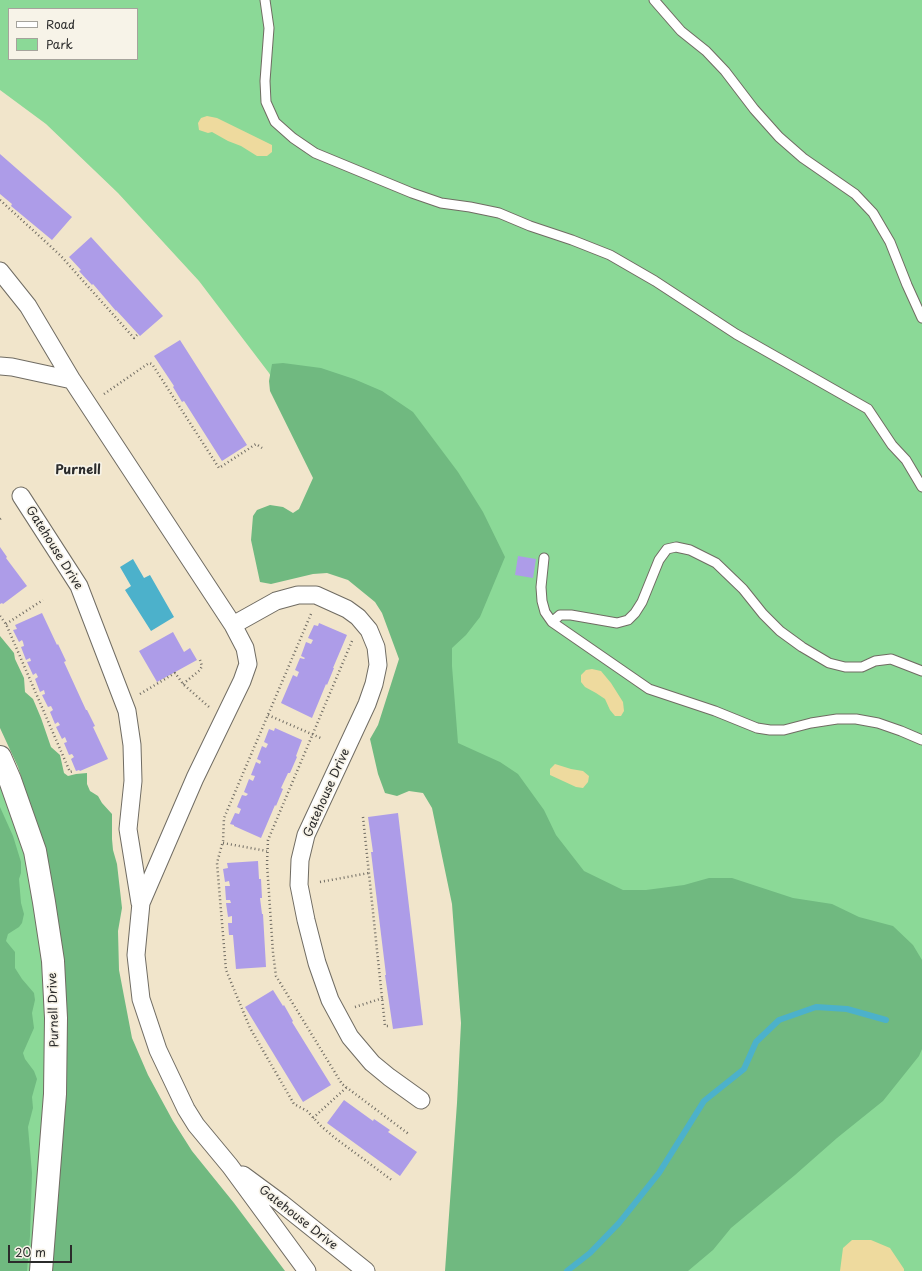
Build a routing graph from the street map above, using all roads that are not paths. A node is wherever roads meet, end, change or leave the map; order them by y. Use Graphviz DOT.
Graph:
graph roads {
  1 [pos="265,0"];
  2 [pos="654,0"];
  3 [pos="0,271"];
  4 [pos="922,318"];
  5 [pos="0,366"];
  6 [pos="72,380"];
  7 [pos="922,487"];
  8 [pos="21,496"];
  9 [pos="544,558"];
  10 [pos="552,622"];
  11 [pos="232,625"];
  12 [pos="922,672"];
  13 [pos="922,740"];
  14 [pos="0,757"];
  15 [pos="140,903"];
  16 [pos="421,1100"];
  17 [pos="230,1166"];
  18 [pos="41,1271"];
  19 [pos="307,1271"];
  20 [pos="366,1271"];
  1 -- 7 [label="lane"];
  2 -- 4 [label="lane"];
  3 -- 6 [label="street, Gatehouse Drive"];
  5 -- 6 [label="street"];
  6 -- 11 [label="street, Gatehouse Drive"];
  8 -- 15 [label="street, Gatehouse Drive"];
  9 -- 10 [label="lane"];
  10 -- 12 [label="lane"];
  10 -- 13 [label="lane"];
  11 -- 15 [label="street, Gatehouse Drive"];
  11 -- 16 [label="street, Gatehouse Drive"];
  14 -- 18 [label="street, Purnell Drive"];
  15 -- 17 [label="street, Gatehouse Drive"];
  17 -- 19 [label="street, Gatehouse Drive"];
  17 -- 20 [label="street, Gatehouse Drive"];
}
